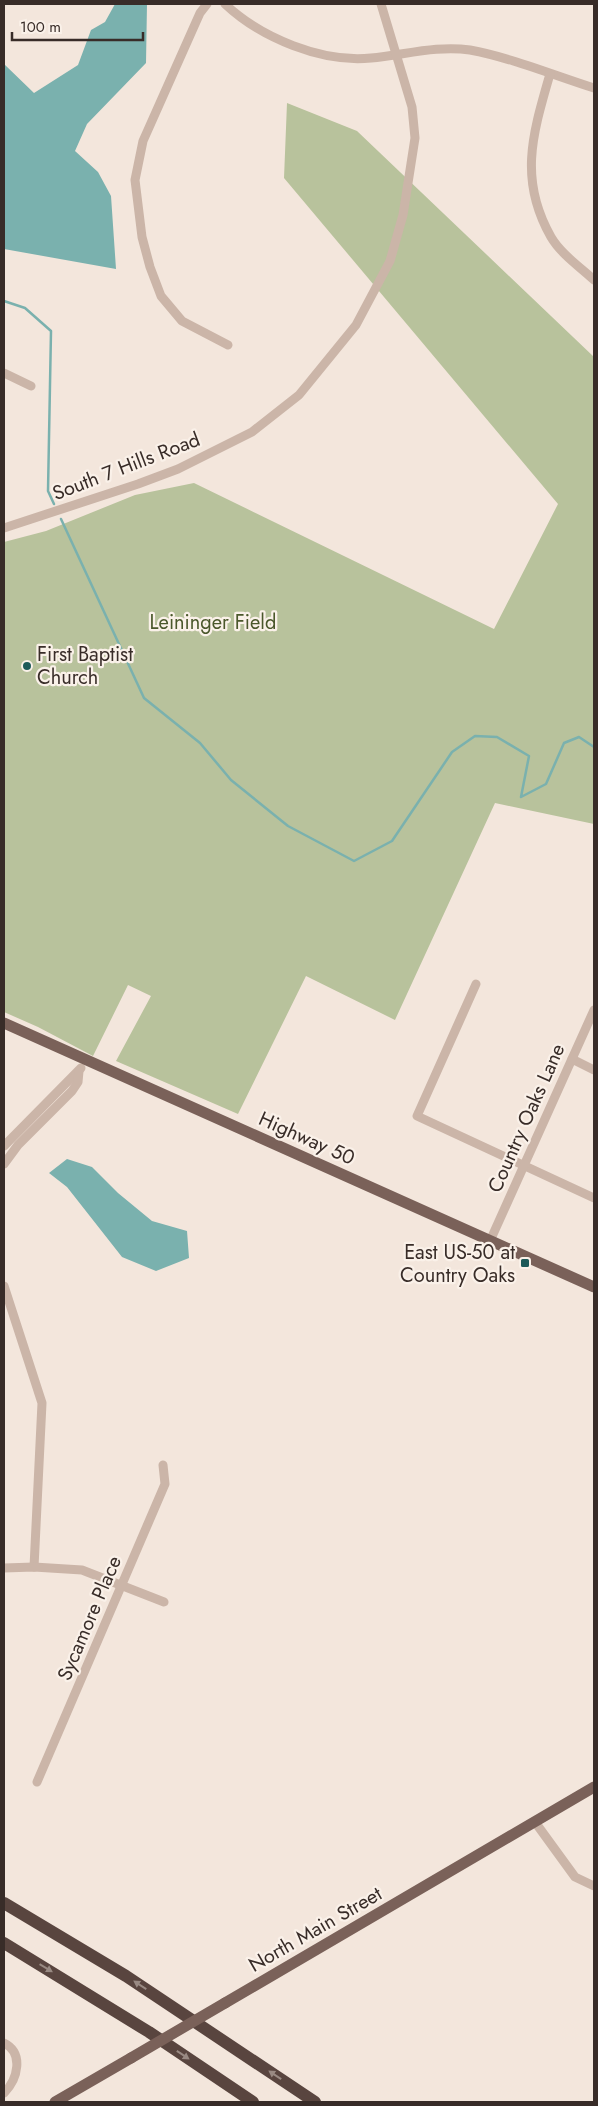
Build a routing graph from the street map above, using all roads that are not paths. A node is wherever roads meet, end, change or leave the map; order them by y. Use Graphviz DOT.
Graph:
graph roads {
  1 [pos="207,4"];
  2 [pos="225,4"];
  3 [pos="381,4"];
  4 [pos="397,54"];
  5 [pos="550,74"];
  6 [pos="594,88"];
  7 [pos="594,280"];
  8 [pos="228,345"];
  9 [pos="4,373"];
  10 [pos="31,386"];
  11 [pos="4,528"];
  12 [pos="476,984"];
  13 [pos="594,1010"];
  14 [pos="4,1023"];
  15 [pos="86,1060"];
  16 [pos="572,1060"];
  17 [pos="594,1070"];
  18 [pos="79,1071"];
  19 [pos="4,1146"];
  20 [pos="4,1164"];
  21 [pos="524,1165"];
  22 [pos="594,1198"];
  23 [pos="490,1241"];
  24 [pos="4,1286"];
  25 [pos="594,1287"];
  26 [pos="7,1306"];
  27 [pos="163,1465"];
  28 [pos="34,1566"];
  29 [pos="4,1568"];
  30 [pos="123,1585"];
  31 [pos="164,1602"];
  32 [pos="37,1782"];
  33 [pos="594,1786"];
  34 [pos="535,1822"];
  35 [pos="594,1886"];
  36 [pos="4,1902"];
  37 [pos="4,1943"];
  38 [pos="4,2043"];
  39 [pos="4,2095"];
  40 [pos="6,2102"];
  41 [pos="55,2102"];
  42 [pos="253,2102"];
  43 [pos="316,2102"];
  1 -- 8 [label="street"];
  2 -- 4 [label="street"];
  3 -- 4 [label="street, South 7 Hills Road"];
  4 -- 5 [label="street"];
  4 -- 11 [label="street, South 7 Hills Road"];
  5 -- 6 [label="street"];
  5 -- 7 [label="street"];
  9 -- 10 [label="street"];
  12 -- 21 [label="street"];
  13 -- 16 [label="street, Country Oaks Lane"];
  14 -- 15 [label="main road, Highway 50"];
  15 -- 18 [label="street"];
  15 -- 23 [label="main road, Highway 50"];
  16 -- 17 [label="street"];
  16 -- 21 [label="street, Country Oaks Lane"];
  18 -- 19 [label="street"];
  18 -- 20 [label="street"];
  21 -- 22 [label="street"];
  21 -- 23 [label="street, Country Oaks Lane"];
  23 -- 25 [label="main road, Highway 50"];
  24 -- 26 [label="street"];
  26 -- 28 [label="street"];
  27 -- 30 [label="street, Sycamore Place"];
  28 -- 29 [label="street"];
  28 -- 30 [label="street"];
  30 -- 31 [label="street"];
  30 -- 32 [label="street, Sycamore Place"];
  33 -- 34 [label="main road, North Main Street"];
  34 -- 35 [label="street"];
  34 -- 41 [label="main road, North Main Street, bridge"];
  43 -- 36 [label="highway, one-way"];
  37 -- 42 [label="highway, one-way"];
  38 -- 39 [label="street"];
  39 -- 40 [label="street"];
}
